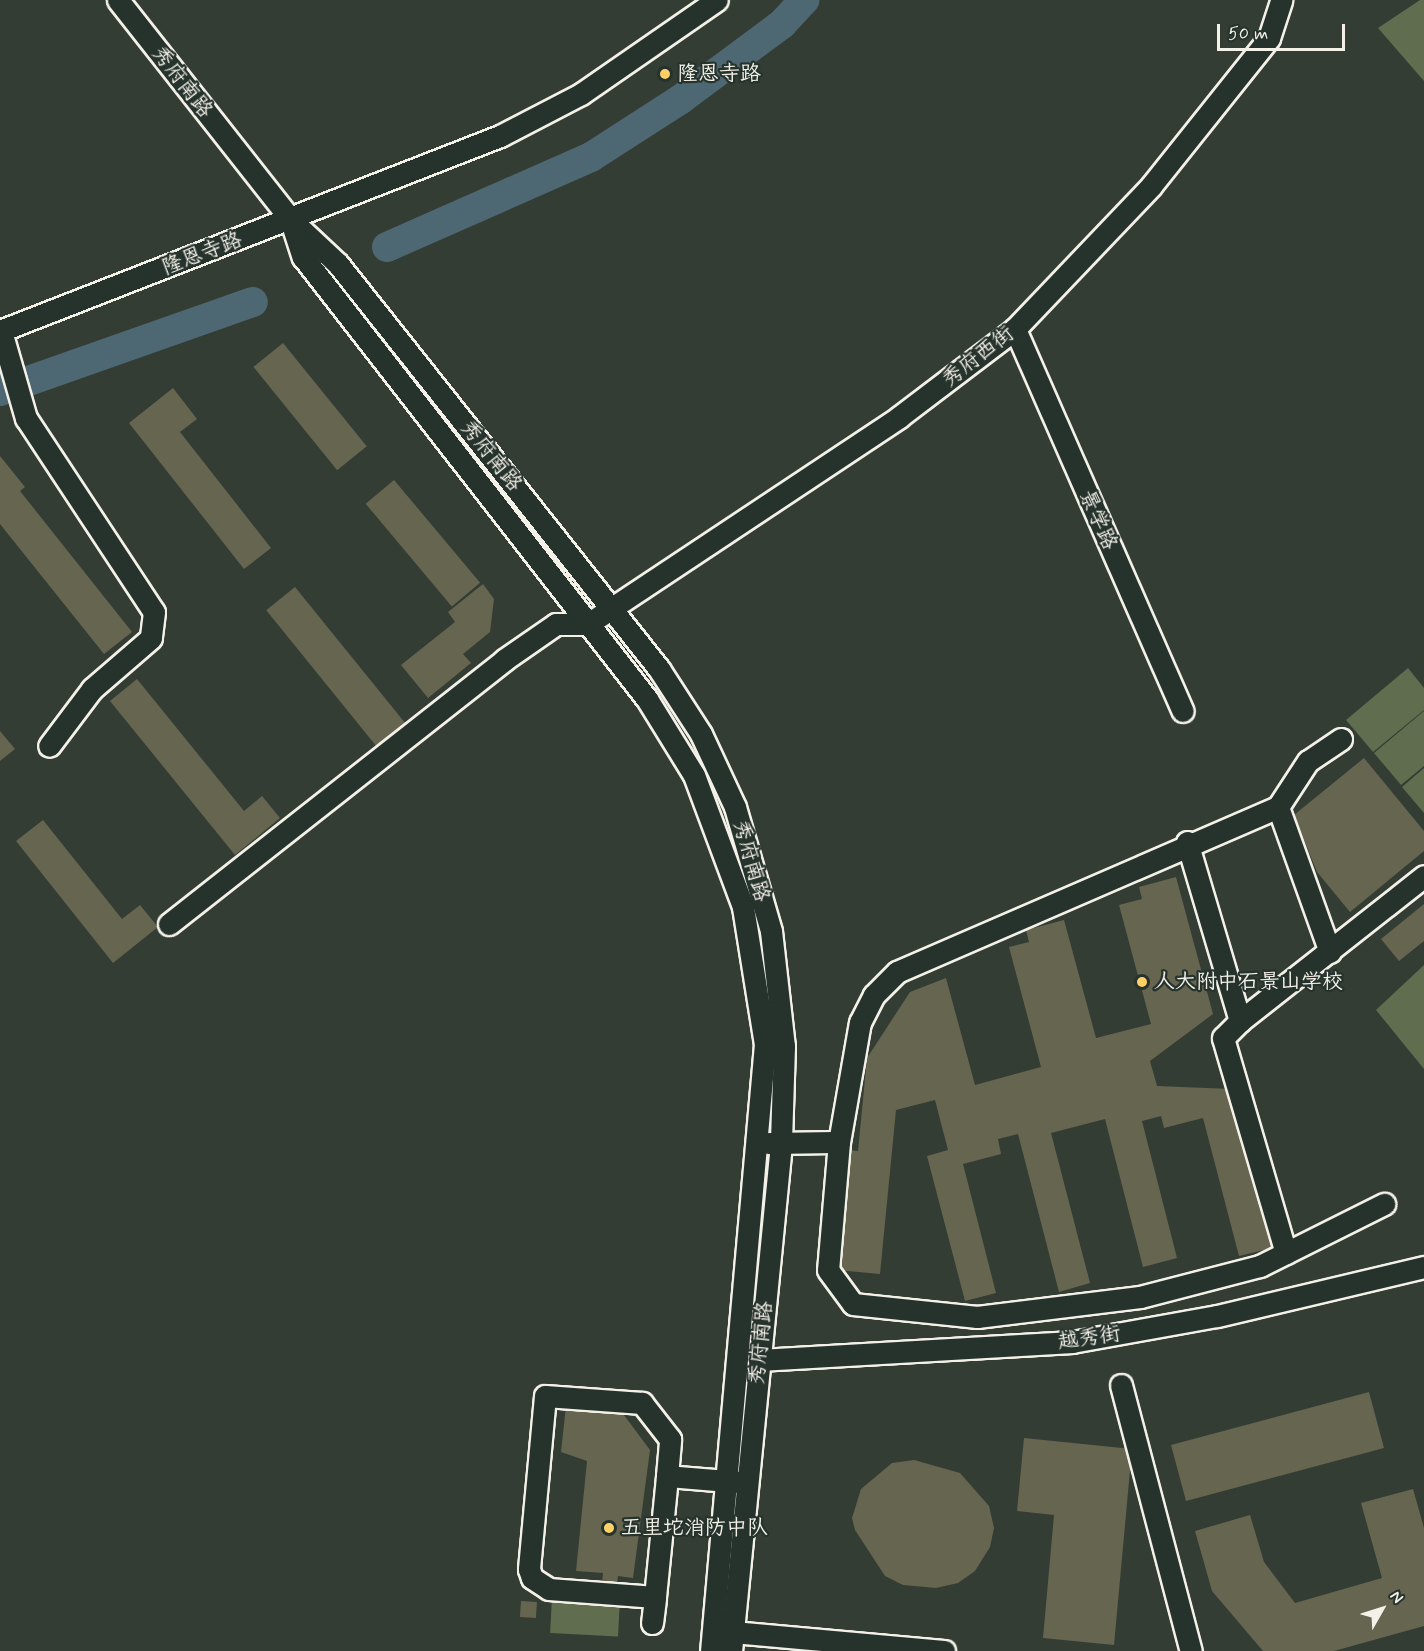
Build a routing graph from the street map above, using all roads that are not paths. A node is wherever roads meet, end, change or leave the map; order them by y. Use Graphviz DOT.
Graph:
graph roads {
  1 [pos="118,0"];
  2 [pos="717,0"];
  3 [pos="1281,0"];
  4 [pos="291,220"];
  5 [pos="1015,329"];
  6 [pos="2,336"];
  7 [pos="612,608"];
  8 [pos="588,624"];
  9 [pos="1183,711"];
  10 [pos="1341,739"];
  11 [pos="49,746"];
  12 [pos="1278,807"];
  13 [pos="1187,842"];
  14 [pos="1424,876"];
  15 [pos="169,924"];
  16 [pos="1330,952"];
  17 [pos="1240,1021"];
  18 [pos="759,1142"];
  19 [pos="839,1142"];
  20 [pos="781,1144"];
  21 [pos="1384,1204"];
  22 [pos="1286,1253"];
  23 [pos="1418,1266"];
  24 [pos="759,1360"];
  25 [pos="1121,1385"];
  26 [pos="667,1476"];
  27 [pos="736,1482"];
  28 [pos="655,1597"];
  29 [pos="652,1623"];
  30 [pos="732,1641"];
  31 [pos="711,1651"];
  32 [pos="944,1651"];
  33 [pos="1191,1651"];
  1 -- 4 [label="street, 秀府南路"];
  2 -- 4 [label="street, 隆恩寺路"];
  3 -- 5 [label="street, 秀府西街"];
  4 -- 6 [label="street, 隆恩寺路"];
  4 -- 7 [label="street, 秀府南路"];
  4 -- 8 [label="street, 秀府南路"];
  5 -- 7 [label="street, 秀府西街"];
  5 -- 9 [label="street, 景学路"];
  6 -- 11 [label="street"];
  7 -- 8 [label="street, 秀府西街"];
  7 -- 20 [label="street, 秀府南路"];
  8 -- 15 [label="street"];
  8 -- 18 [label="street, 秀府南路"];
  10 -- 12 [label="street"];
  12 -- 13 [label="street"];
  12 -- 16 [label="street"];
  13 -- 17 [label="street"];
  13 -- 19 [label="street"];
  14 -- 16 [label="street"];
  16 -- 17 [label="street"];
  17 -- 22 [label="street"];
  18 -- 20 [label="street"];
  18 -- 27 [label="street, 秀府南路"];
  19 -- 20 [label="street"];
  19 -- 22 [label="street"];
  20 -- 24 [label="street, 秀府南路"];
  21 -- 22 [label="street"];
  23 -- 24 [label="street, 越秀街"];
  24 -- 27 [label="street, 秀府南路"];
  25 -- 33 [label="street"];
  26 -- 27 [label="street"];
  26 -- 28 [label="street"];
  26 -- 28 [label="street"];
  27 -- 30 [label="street, 秀府南路"];
  27 -- 31 [label="street, 秀府南路"];
  28 -- 29 [label="street"];
  30 -- 32 [label="street"];
}
